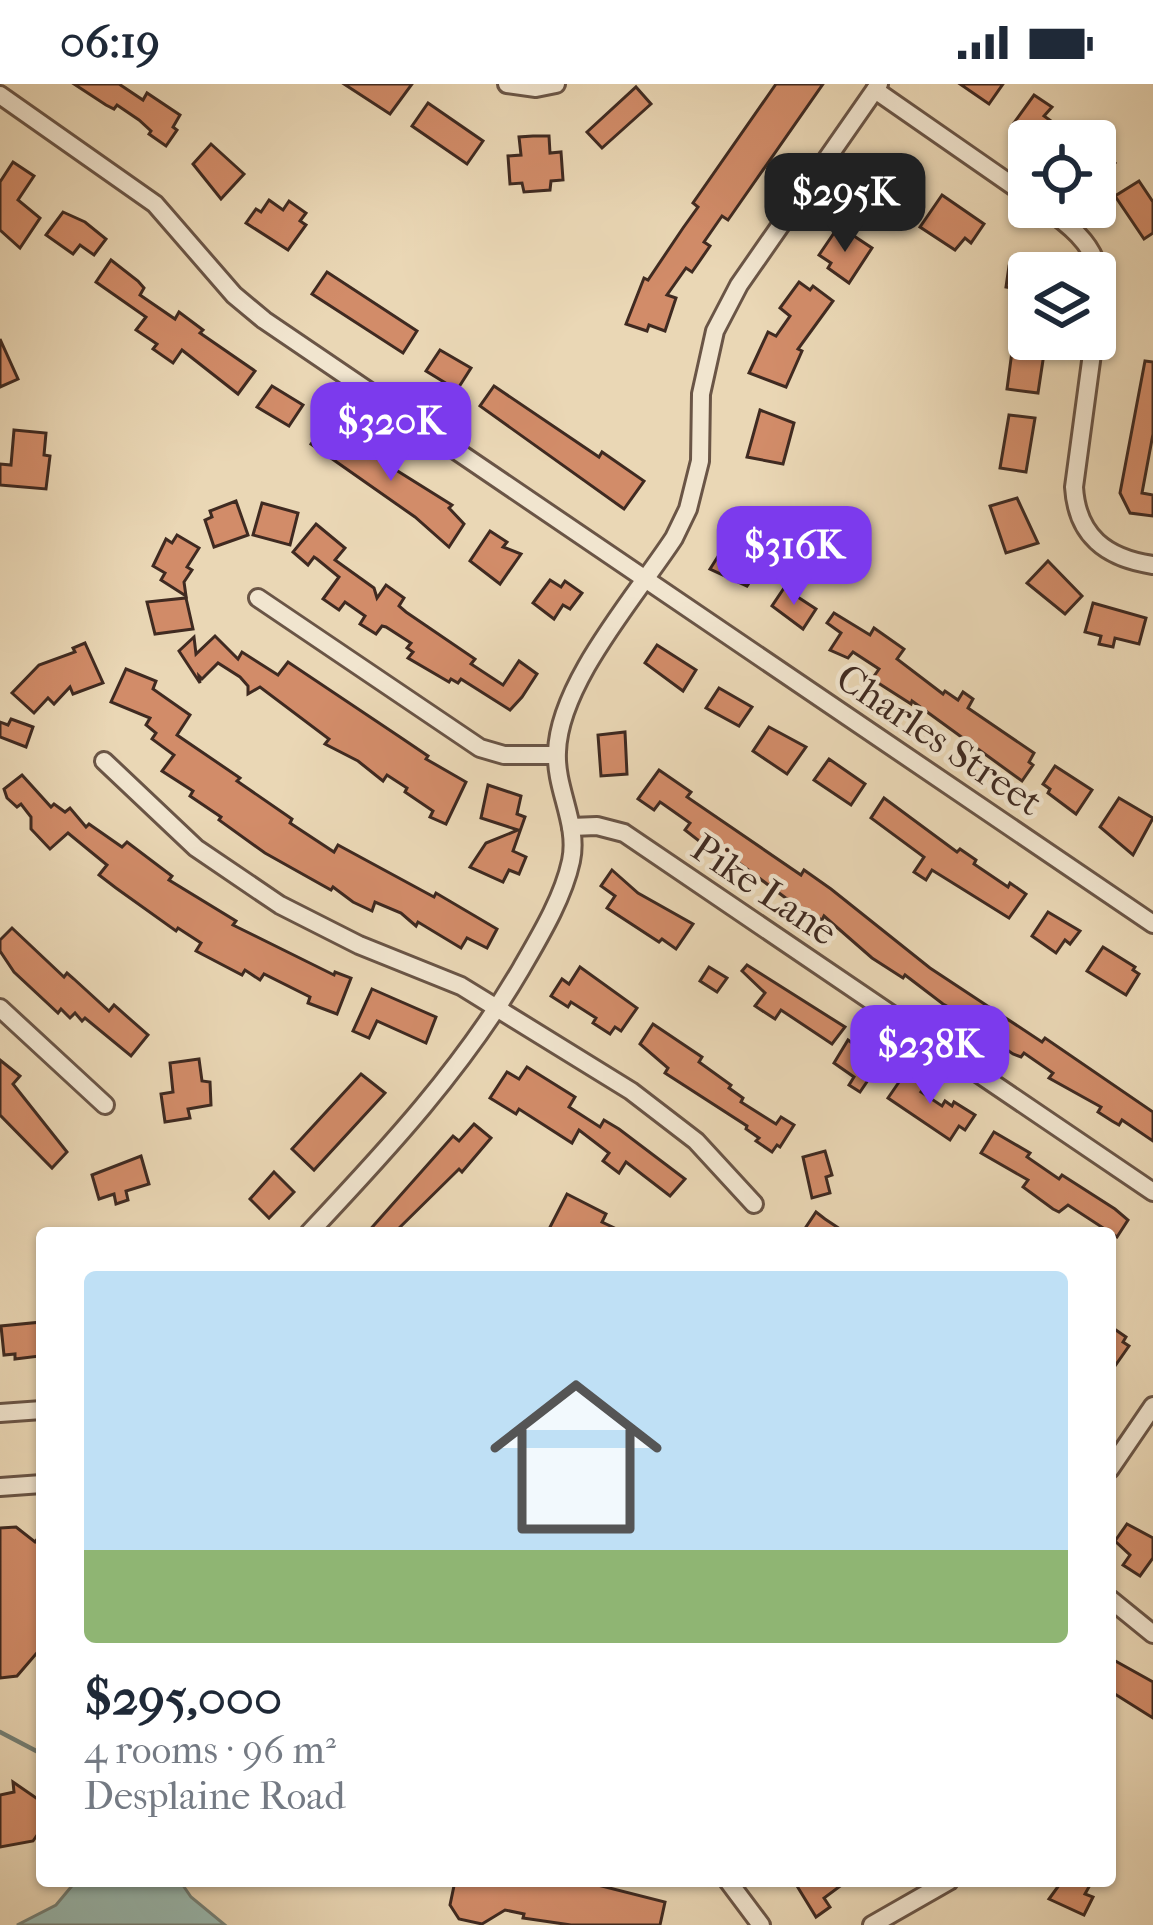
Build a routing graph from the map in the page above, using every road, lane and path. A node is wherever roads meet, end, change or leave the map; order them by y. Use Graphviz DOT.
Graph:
graph roads {
  1 [pos="507,84"];
  2 [pos="556,84"];
  3 [pos="877,87"];
  4 [pos="0,95"];
  5 [pos="1008,182"];
  6 [pos="1074,228"];
  7 [pos="1092,252"];
  8 [pos="1092,360"];
  9 [pos="1153,565"];
  10 [pos="646,580"];
  11 [pos="258,598"];
  12 [pos="556,755"];
  13 [pos="104,761"];
  14 [pos="571,827"];
  15 [pos="1151,917"];
  16 [pos="498,1007"];
  17 [pos="0,1008"];
  18 [pos="105,1105"];
  19 [pos="1153,1192"];
  20 [pos="754,1204"];
  21 [pos="315,1227"];
  22 [pos="1153,1406"];
  23 [pos="36,1410"];
  24 [pos="0,1413"];
  25 [pos="1116,1460"];
  26 [pos="36,1484"];
  27 [pos="0,1487"];
  28 [pos="1116,1604"];
  29 [pos="1153,1634"];
  30 [pos="732,1887"];
  31 [pos="938,1887"];
  32 [pos="755,1923"];
  33 [pos="872,1925"];
  1 -- 2 [label="street"];
  3 -- 5 [label="street"];
  3 -- 10 [label="street"];
  4 -- 10 [label="street, Charles Street"];
  6 -- 7 [label="street"];
  8 -- 9 [label="street"];
  10 -- 12 [label="street"];
  10 -- 15 [label="street, Charles Street"];
  11 -- 12 [label="street"];
  12 -- 14 [label="street"];
  13 -- 16 [label="street"];
  14 -- 16 [label="street"];
  14 -- 19 [label="street, Pike Lane"];
  16 -- 20 [label="street"];
  16 -- 21 [label="street"];
  17 -- 18 [label="street"];
  22 -- 25 [label="street"];
  23 -- 24 [label="street"];
  26 -- 27 [label="street"];
  28 -- 29 [label="street"];
  30 -- 32 [label="street"];
  31 -- 33 [label="street"];
}
